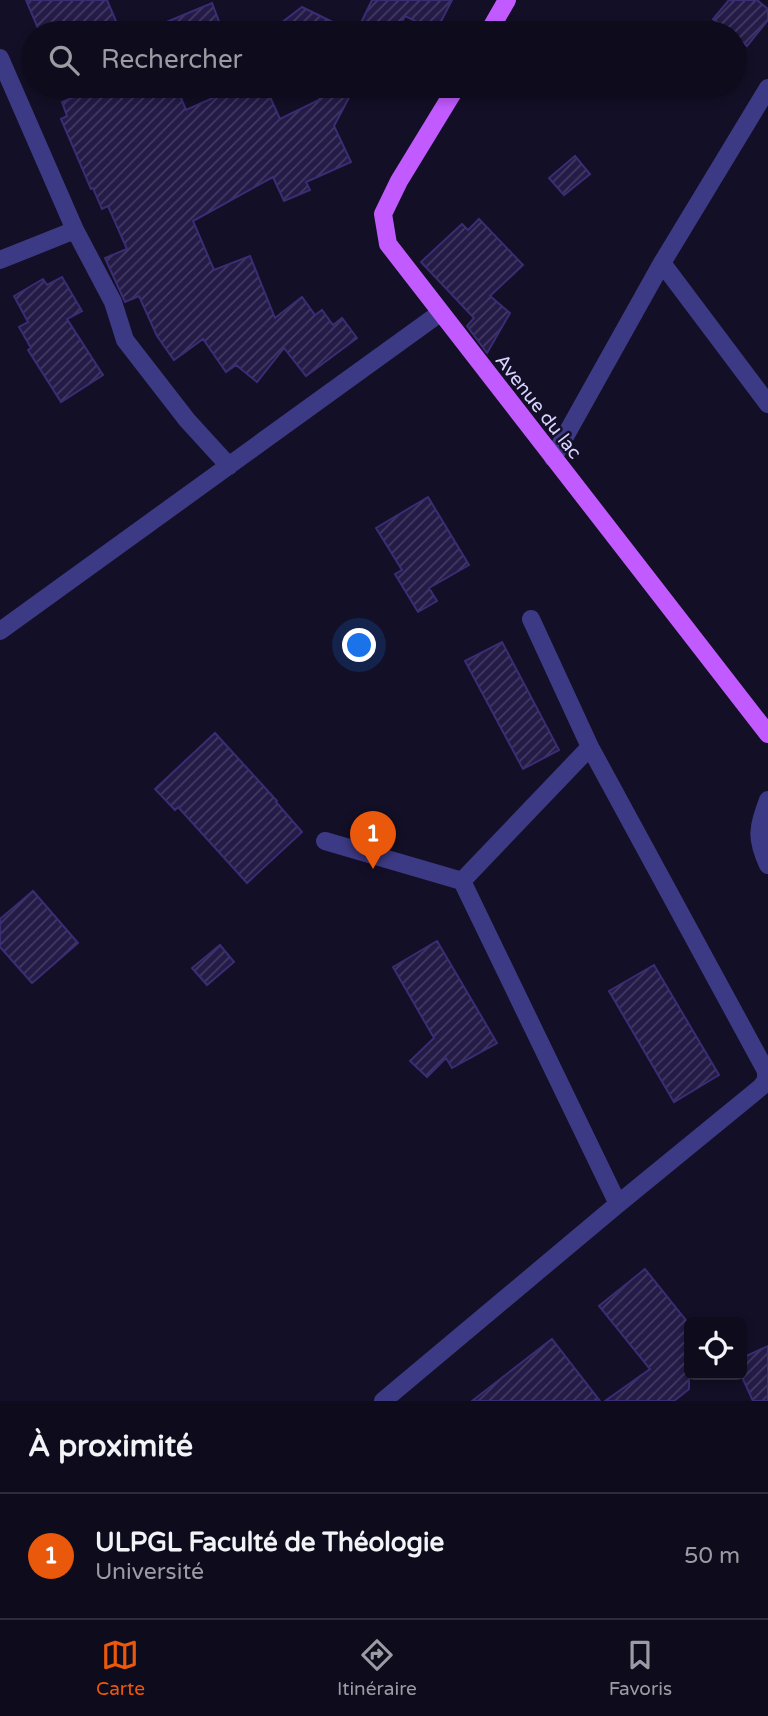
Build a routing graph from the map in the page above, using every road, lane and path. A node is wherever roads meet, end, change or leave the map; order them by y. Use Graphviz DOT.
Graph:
graph roads {
  1 [pos="507,0"];
  2 [pos="495,21"];
  3 [pos="0,58"];
  4 [pos="768,88"];
  5 [pos="450,98"];
  6 [pos="75,230"];
  7 [pos="0,261"];
  8 [pos="662,263"];
  9 [pos="440,313"];
  10 [pos="768,404"];
  11 [pos="554,458"];
  12 [pos="229,466"];
  13 [pos="531,619"];
  14 [pos="0,631"];
  15 [pos="768,734"];
  16 [pos="590,747"];
  17 [pos="768,800"];
  18 [pos="325,841"];
  19 [pos="768,865"];
  20 [pos="462,881"];
  21 [pos="618,1204"];
  22 [pos="383,1401"];
  1 -- 2 [label="main road"];
  3 -- 6 [label="street"];
  4 -- 8 [label="street"];
  5 -- 9 [label="main road, Avenue du lac"];
  6 -- 7 [label="street"];
  6 -- 12 [label="street"];
  8 -- 10 [label="street"];
  8 -- 11 [label="street"];
  9 -- 11 [label="main road, Avenue du lac"];
  9 -- 12 [label="street"];
  11 -- 15 [label="main road, Avenue du lac"];
  12 -- 14 [label="street"];
  13 -- 16 [label="street"];
  16 -- 20 [label="street"];
  16 -- 21 [label="street"];
  17 -- 19 [label="street"];
  18 -- 20 [label="street"];
  20 -- 21 [label="street"];
  21 -- 22 [label="street"];
}
